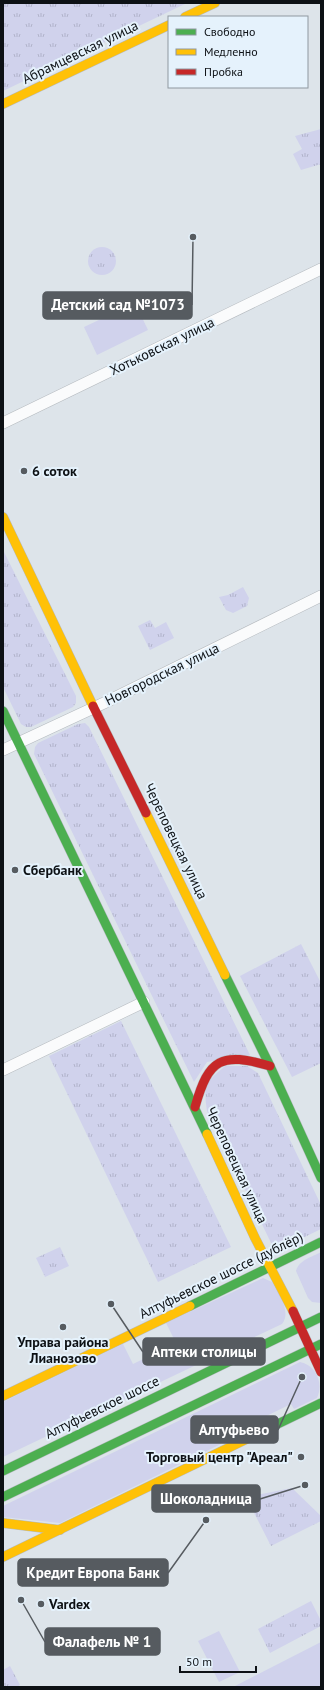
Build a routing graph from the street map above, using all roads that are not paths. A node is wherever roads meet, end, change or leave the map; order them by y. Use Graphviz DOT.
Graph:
graph roads {
  1 [pos="215,3"];
  2 [pos="187,16"];
  3 [pos="168,25"];
  4 [pos="3,104"];
  5 [pos="321,269"];
  6 [pos="7,421"];
  7 [pos="3,517"];
  8 [pos="321,596"];
  9 [pos="94,707"];
  10 [pos="3,711"];
  11 [pos="19,743"];
  12 [pos="3,750"];
  13 [pos="144,1002"];
  14 [pos="270,1066"];
  15 [pos="3,1070"];
  16 [pos="195,1107"];
  17 [pos="321,1178"];
  18 [pos="321,1242"];
  19 [pos="271,1267"];
  20 [pos="321,1317"];
  21 [pos="300,1327"];
  22 [pos="321,1344"];
  23 [pos="311,1349"];
  24 [pos="321,1372"];
  25 [pos="3,1396"];
  26 [pos="321,1404"];
  27 [pos="3,1470"];
  28 [pos="3,1497"];
  29 [pos="3,1523"];
  30 [pos="60,1530"];
  31 [pos="3,1557"];
  1 -- 2 [label="main road"];
  3 -- 4 [label="main road, Абрамцевская улица"];
  5 -- 6 [label="street, Хотьковская улица"];
  7 -- 9 [label="main road, Череповецкая улица"];
  8 -- 9 [label="street, Новгородская улица"];
  9 -- 11 [label="street, Новгородская улица"];
  9 -- 14 [label="main road, Череповецкая улица"];
  10 -- 11 [label="main road, Череповецкая улица"];
  11 -- 12 [label="street, Новгородская улица"];
  11 -- 13 [label="main road, Череповецкая улица"];
  13 -- 15 [label="street"];
  13 -- 16 [label="main road, Череповецкая улица"];
  14 -- 16 [label="main road"];
  14 -- 17 [label="main road, Череповецкая улица"];
  16 -- 19 [label="main road, Череповецкая улица"];
  18 -- 19 [label="main road, Алтуфьевское шоссе (дублёр)"];
  19 -- 21 [label="main road, Череповецкая улица"];
  19 -- 25 [label="main road, Алтуфьевское шоссе (дублёр)"];
  20 -- 21 [label="main road, Алтуфьевское шоссе"];
  21 -- 23 [label="main road, Череповецкая улица"];
  21 -- 27 [label="main road, Алтуфьевское шоссе"];
  22 -- 23 [label="main road"];
  23 -- 24 [label="main road, Череповецкая улица"];
  23 -- 28 [label="main road"];
  26 -- 30 [label="main road"];
  29 -- 30 [label="main road"];
  30 -- 31 [label="main road"];
}
